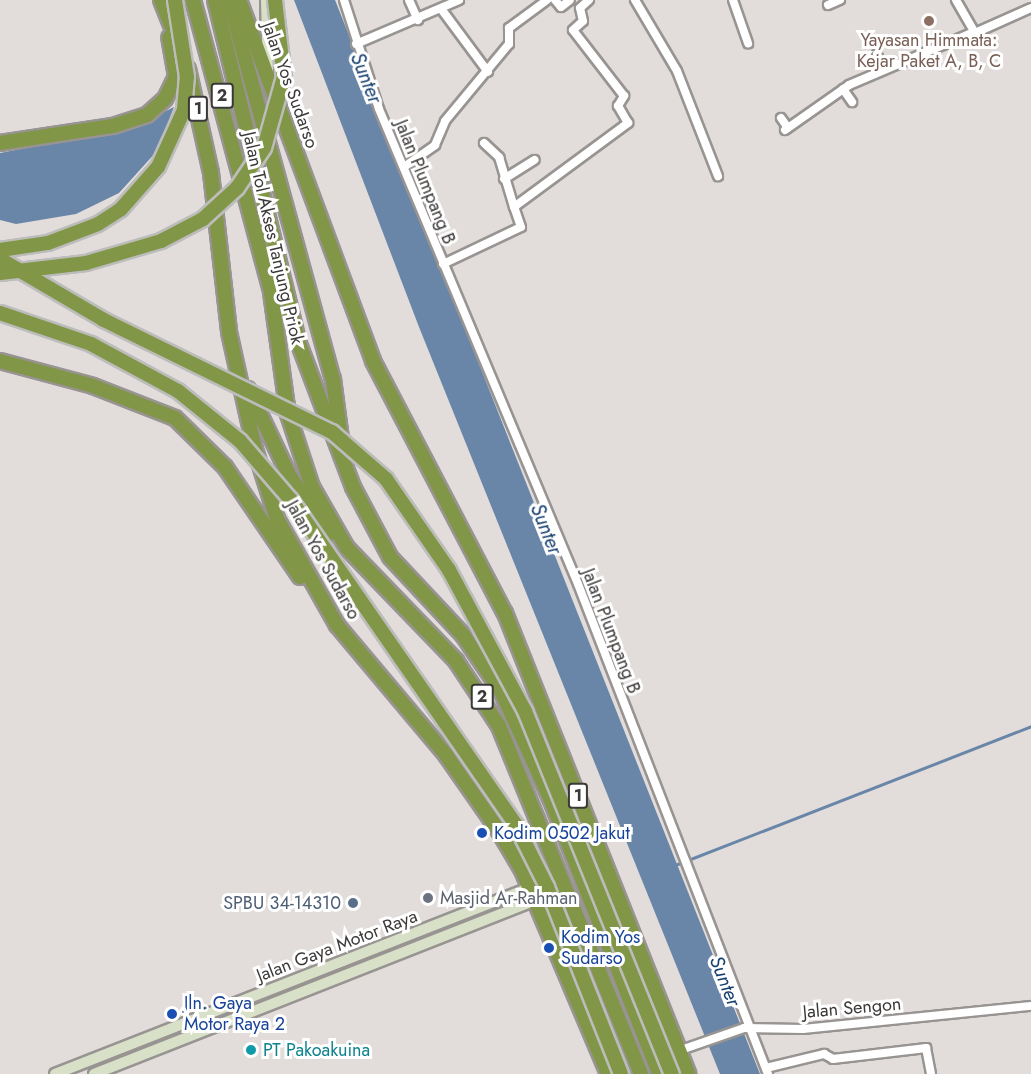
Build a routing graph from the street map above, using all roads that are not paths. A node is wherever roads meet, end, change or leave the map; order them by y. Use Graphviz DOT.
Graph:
graph roads {
  1 [pos="154,0"];
  2 [pos="161,0"];
  3 [pos="175,0"];
  4 [pos="194,0"];
  5 [pos="215,0"];
  6 [pos="229,0"];
  7 [pos="239,0"];
  8 [pos="266,0"];
  9 [pos="275,0"];
  10 [pos="344,0"];
  11 [pos="410,0"];
  12 [pos="459,0"];
  13 [pos="547,0"];
  14 [pos="555,0"];
  15 [pos="570,0"];
  16 [pos="589,0"];
  17 [pos="635,0"];
  18 [pos="733,0"];
  19 [pos="840,0"];
  20 [pos="956,0"];
  21 [pos="536,3"];
  22 [pos="828,5"];
  23 [pos="1031,8"];
  24 [pos="442,10"];
  25 [pos="418,20"];
  26 [pos="974,32"];
  27 [pos="748,43"];
  28 [pos="356,44"];
  29 [pos="877,54"];
  30 [pos="882,70"];
  31 [pos="488,72"];
  32 [pos="269,75"];
  33 [pos="843,89"];
  34 [pos="852,102"];
  35 [pos="781,118"];
  36 [pos="0,143"];
  37 [pos="484,143"];
  38 [pos="534,160"];
  39 [pos="404,167"];
  40 [pos="718,176"];
  41 [pos="504,179"];
  42 [pos="514,207"];
  43 [pos="0,250"];
  44 [pos="0,259"];
  45 [pos="443,264"];
  46 [pos="0,273"];
  47 [pos="0,313"];
  48 [pos="229,332"];
  49 [pos="0,361"];
  50 [pos="343,459"];
  51 [pos="347,548"];
  52 [pos="337,625"];
  53 [pos="532,894"];
  54 [pos="448,920"];
  55 [pos="453,932"];
  56 [pos="1031,1006"];
  57 [pos="753,1027"];
  58 [pos="167,1030"];
  59 [pos="172,1043"];
  60 [pos="678,1051"];
  61 [pos="767,1071"];
  62 [pos="55,1074"];
  63 [pos="94,1074"];
  64 [pos="608,1074"];
  65 [pos="621,1074"];
  66 [pos="641,1074"];
  67 [pos="659,1074"];
  68 [pos="672,1074"];
  69 [pos="688,1074"];
  70 [pos="931,1074"];
  1 -- 36 [label="highway"];
  2 -- 48 [label="highway, Jalan Yos Sudarso / 1"];
  3 -- 43 [label="highway, bridge"];
  4 -- 51 [label="highway, Jalan Tol Akses Tanjung Priok / 2"];
  5 -- 50 [label="highway, Jalan Tol Akses Tanjung Priok / 2"];
  6 -- 50 [label="highway"];
  7 -- 32 [label="highway, Jalan Yos Sudarso / 1"];
  8 -- 32 [label="street"];
  9 -- 46 [label="highway, bridge"];
  10 -- 28 [label="street, Jalan Plumpang B"];
  11 -- 25 [label="street"];
  12 -- 24 [label="street"];
  13 -- 21 [label="street"];
  14 -- 15 [label="street"];
  16 -- 42 [label="street"];
  17 -- 40 [label="street"];
  18 -- 27 [label="street"];
  19 -- 22 [label="street"];
  20 -- 26 [label="street"];
  21 -- 31 [label="street"];
  23 -- 26 [label="street"];
  24 -- 25 [label="street"];
  24 -- 31 [label="street"];
  25 -- 28 [label="street"];
  26 -- 30 [label="street"];
  28 -- 39 [label="street, Jalan Plumpang B"];
  29 -- 30 [label="street"];
  30 -- 33 [label="street"];
  31 -- 39 [label="street"];
  32 -- 60 [label="highway, Jalan Yos Sudarso / 1"];
  33 -- 34 [label="street"];
  33 -- 35 [label="street"];
  37 -- 41 [label="street"];
  38 -- 41 [label="street"];
  39 -- 45 [label="street, Jalan Plumpang B"];
  41 -- 42 [label="street"];
  42 -- 45 [label="street"];
  44 -- 68 [label="highway, bridge"];
  45 -- 57 [label="street, Jalan Plumpang B"];
  47 -- 65 [label="highway, bridge"];
  48 -- 51 [label="highway"];
  48 -- 52 [label="highway, Jalan Yos Sudarso / 1"];
  49 -- 52 [label="highway"];
  50 -- 67 [label="highway, Jalan Tol Akses Tanjung Priok / 2"];
  51 -- 66 [label="highway, Jalan Tol Akses Tanjung Priok / 2"];
  52 -- 53 [label="highway, Jalan Yos Sudarso / 1"];
  53 -- 54 [label="street, Jalan Gaya Motor Raya"];
  53 -- 55 [label="street, Jalan Gaya Motor Raya"];
  53 -- 64 [label="highway, Jalan Yos Sudarso / 1"];
  54 -- 55 [label="street"];
  54 -- 58 [label="street, Jalan Gaya Motor Raya"];
  55 -- 59 [label="street, Jalan Gaya Motor Raya"];
  56 -- 57 [label="street, Jalan Sengon"];
  57 -- 60 [label="street, Jalan Sengon"];
  57 -- 61 [label="street, Jalan Plumpang B"];
  58 -- 59 [label="street"];
  58 -- 62 [label="street, Jalan Gaya Motor Raya"];
  59 -- 63 [label="street, Jalan Gaya Motor Raya"];
  60 -- 69 [label="highway, Jalan Yos Sudarso / 1"];
  61 -- 70 [label="street"];
}
